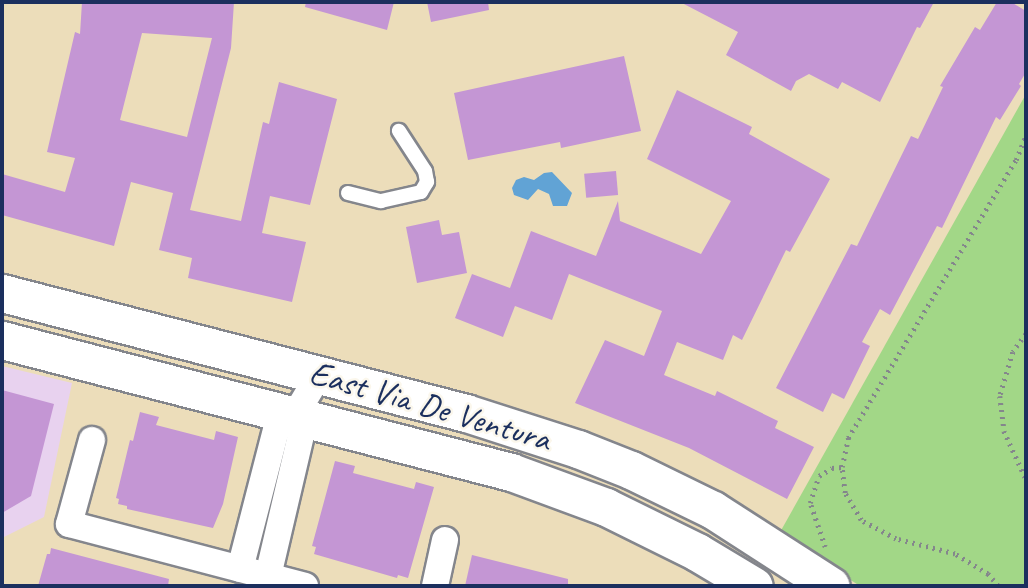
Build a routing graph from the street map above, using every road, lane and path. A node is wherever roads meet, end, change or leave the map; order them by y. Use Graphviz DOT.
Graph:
graph roads {
  1 [pos="399,131"];
  2 [pos="1026,135"];
  3 [pos="348,193"];
  4 [pos="2,293"];
  5 [pos="1026,334"];
  6 [pos="2,340"];
  7 [pos="319,374"];
  8 [pos="295,415"];
  9 [pos="92,440"];
  10 [pos="842,467"];
  11 [pos="1026,479"];
  12 [pos="445,540"];
  13 [pos="240,569"];
  14 [pos="830,572"];
  15 [pos="268,576"];
  16 [pos="305,586"];
  17 [pos="435,586"];
  18 [pos="754,586"];
  19 [pos="998,586"];
  1 -- 3 [label="lane"];
  2 -- 10 [label="path"];
  4 -- 7 [label="main road, East Via De Ventura"];
  5 -- 11 [label="path"];
  6 -- 8 [label="main road, East Via De Ventura"];
  7 -- 8 [label="street"];
  7 -- 14 [label="main road, East Via De Ventura"];
  8 -- 13 [label="street"];
  8 -- 15 [label="street"];
  8 -- 18 [label="main road, East Via De Ventura"];
  9 -- 13 [label="street"];
  10 -- 14 [label="path"];
  10 -- 19 [label="path"];
  12 -- 17 [label="street"];
  13 -- 15 [label="street"];
  15 -- 16 [label="street"];
}
